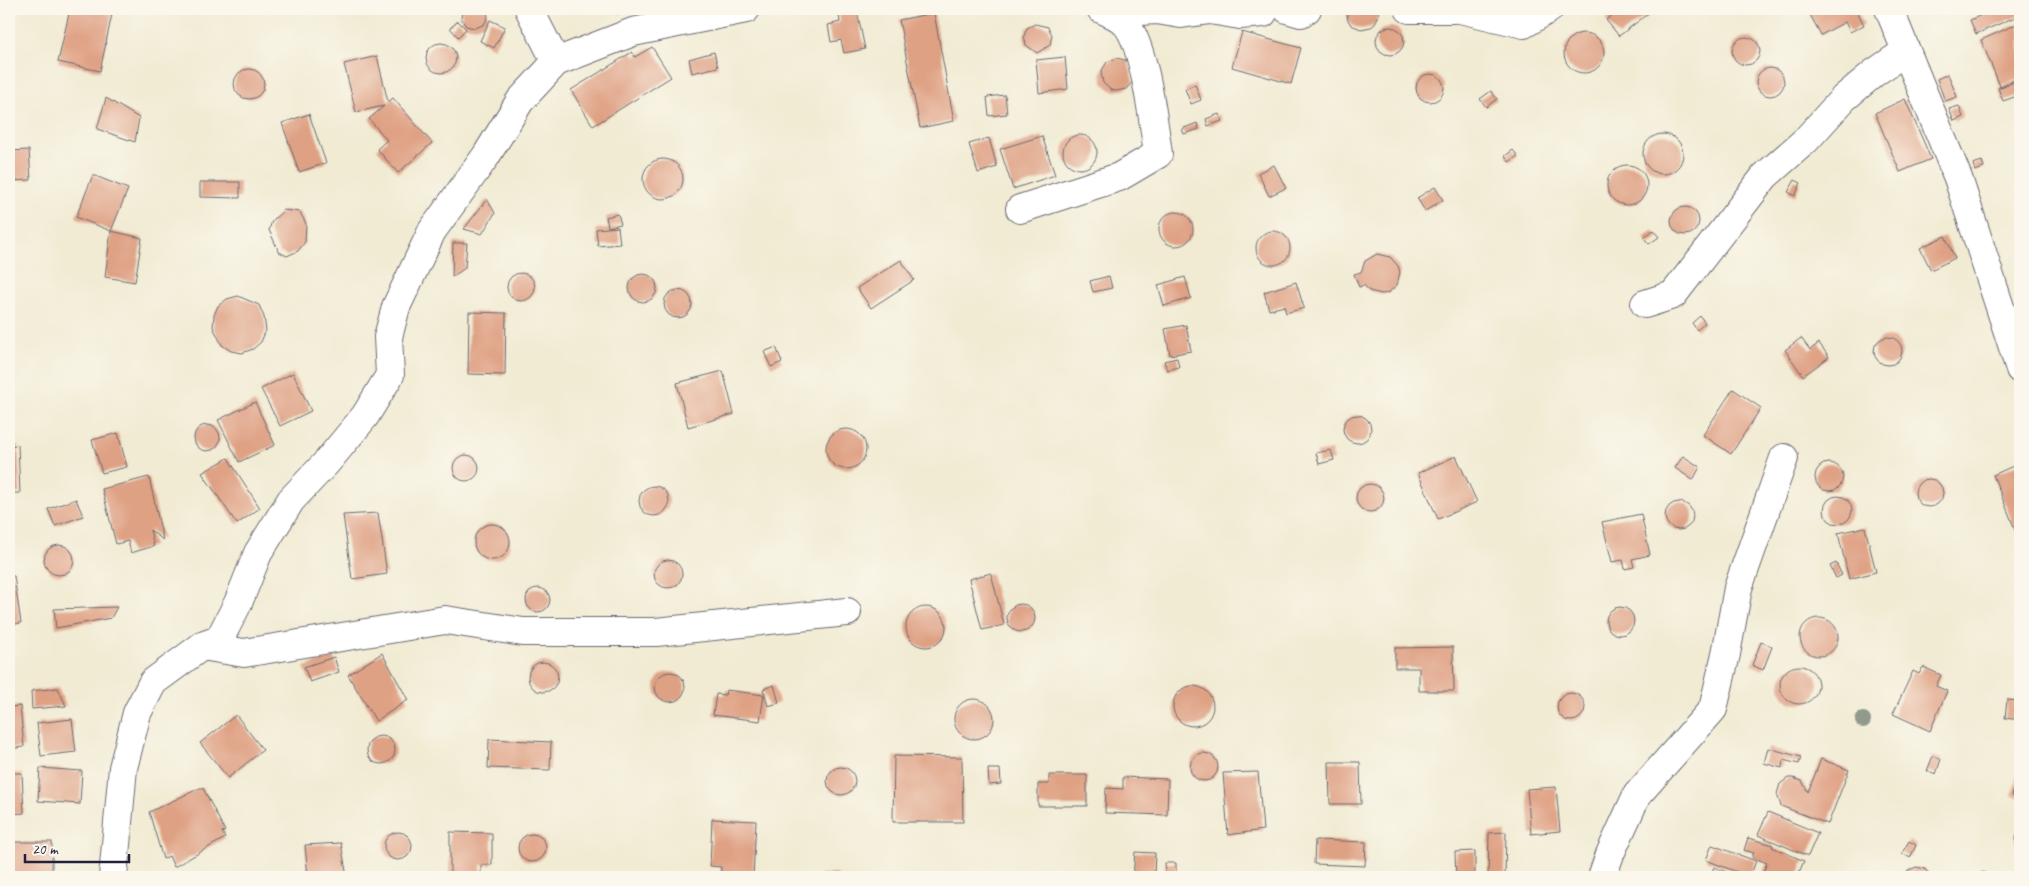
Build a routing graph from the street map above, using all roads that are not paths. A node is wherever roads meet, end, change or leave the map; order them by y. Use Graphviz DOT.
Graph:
graph roads {
  1 [pos="529,9"];
  2 [pos="746,9"];
  3 [pos="1265,9"];
  4 [pos="1287,9"];
  5 [pos="1307,9"];
  6 [pos="1409,9"];
  7 [pos="1454,9"];
  8 [pos="1460,9"];
  9 [pos="1549,9"];
  10 [pos="1889,9"];
  11 [pos="1112,14"];
  12 [pos="1906,50"];
  13 [pos="556,62"];
  14 [pos="1020,209"];
  15 [pos="1645,304"];
  16 [pos="2020,369"];
  17 [pos="1784,458"];
  18 [pos="848,612"];
  19 [pos="202,646"];
  20 [pos="113,877"];
  21 [pos="1602,877"];
  1 -- 13 [label="street"];
  2 -- 13 [label="street"];
  3 -- 11 [label="street"];
  4 -- 5 [label="street"];
  6 -- 7 [label="street"];
  8 -- 9 [label="street"];
  10 -- 12 [label="street"];
  11 -- 14 [label="street"];
  12 -- 15 [label="street"];
  12 -- 16 [label="street"];
  13 -- 19 [label="street"];
  17 -- 21 [label="street"];
  18 -- 19 [label="street"];
  19 -- 20 [label="street"];
}
